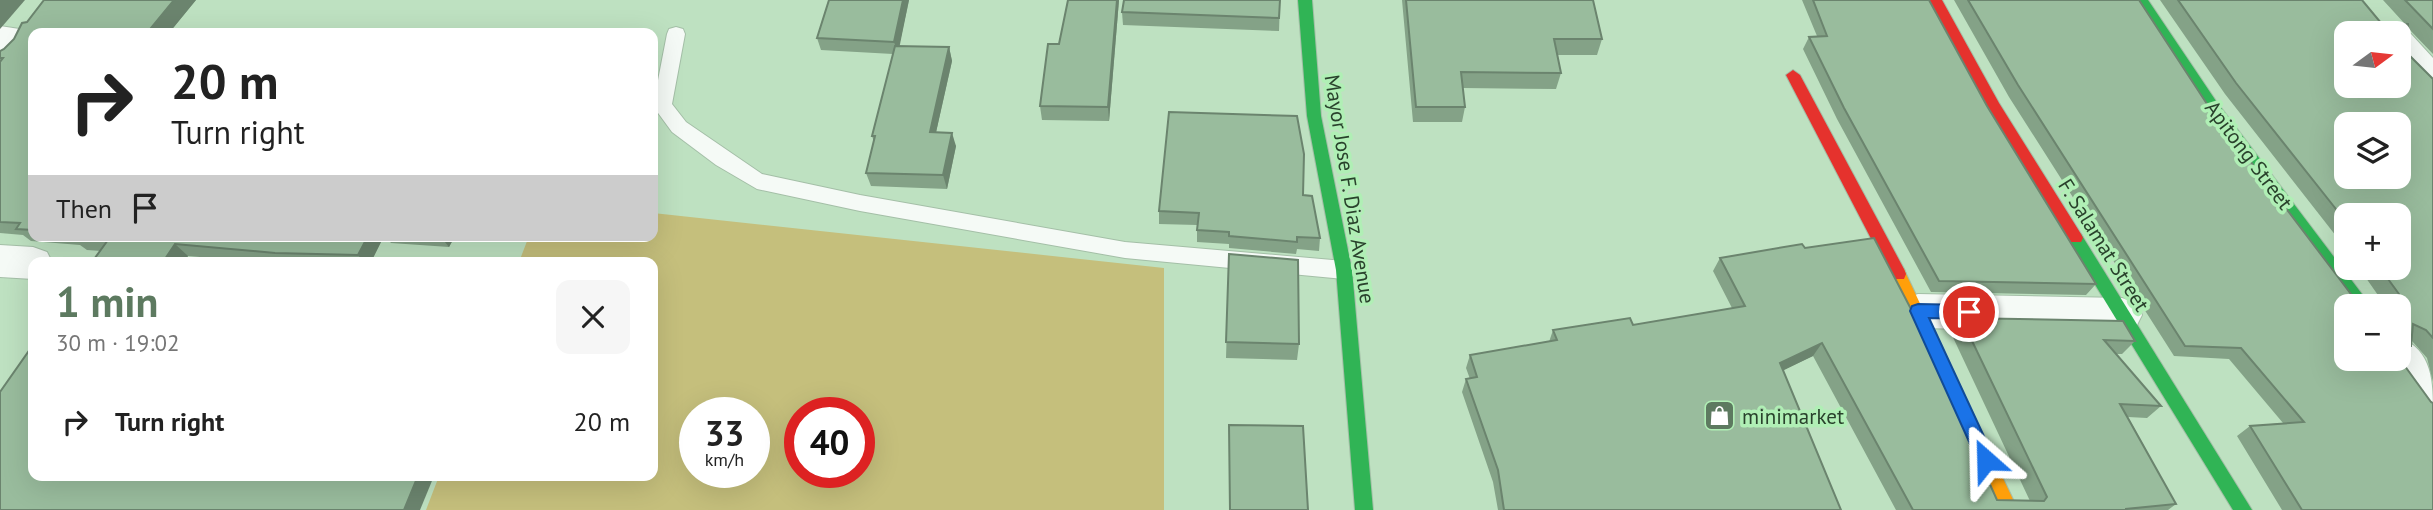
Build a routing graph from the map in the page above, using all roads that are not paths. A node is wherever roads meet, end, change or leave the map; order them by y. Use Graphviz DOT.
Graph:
graph roads {
  1 [pos="1305,0"];
  2 [pos="1935,0"];
  3 [pos="2141,0"];
  4 [pos="676,34"];
  5 [pos="2412,57"];
  6 [pos="1793,75"];
  7 [pos="2433,80"];
  8 [pos="0,261"];
  9 [pos="28,263"];
  10 [pos="1344,270"];
  11 [pos="2355,294"];
  12 [pos="1918,311"];
  13 [pos="2122,315"];
  14 [pos="2411,370"];
  15 [pos="2433,398"];
  16 [pos="1364,510"];
  17 [pos="2009,510"];
  18 [pos="2243,510"];
  1 -- 10 [label="street, Mayor Jose F. Diaz Avenue"];
  2 -- 13 [label="street, F. Salamat Street"];
  3 -- 11 [label="street, Apitong Street"];
  4 -- 10 [label="lane"];
  5 -- 7 [label="street"];
  6 -- 12 [label="street"];
  8 -- 9 [label="street"];
  10 -- 16 [label="street, Mayor Jose F. Diaz Avenue"];
  12 -- 13 [label="street"];
  12 -- 17 [label="street"];
  13 -- 18 [label="street, F. Salamat Street"];
  14 -- 15 [label="street"];
}
